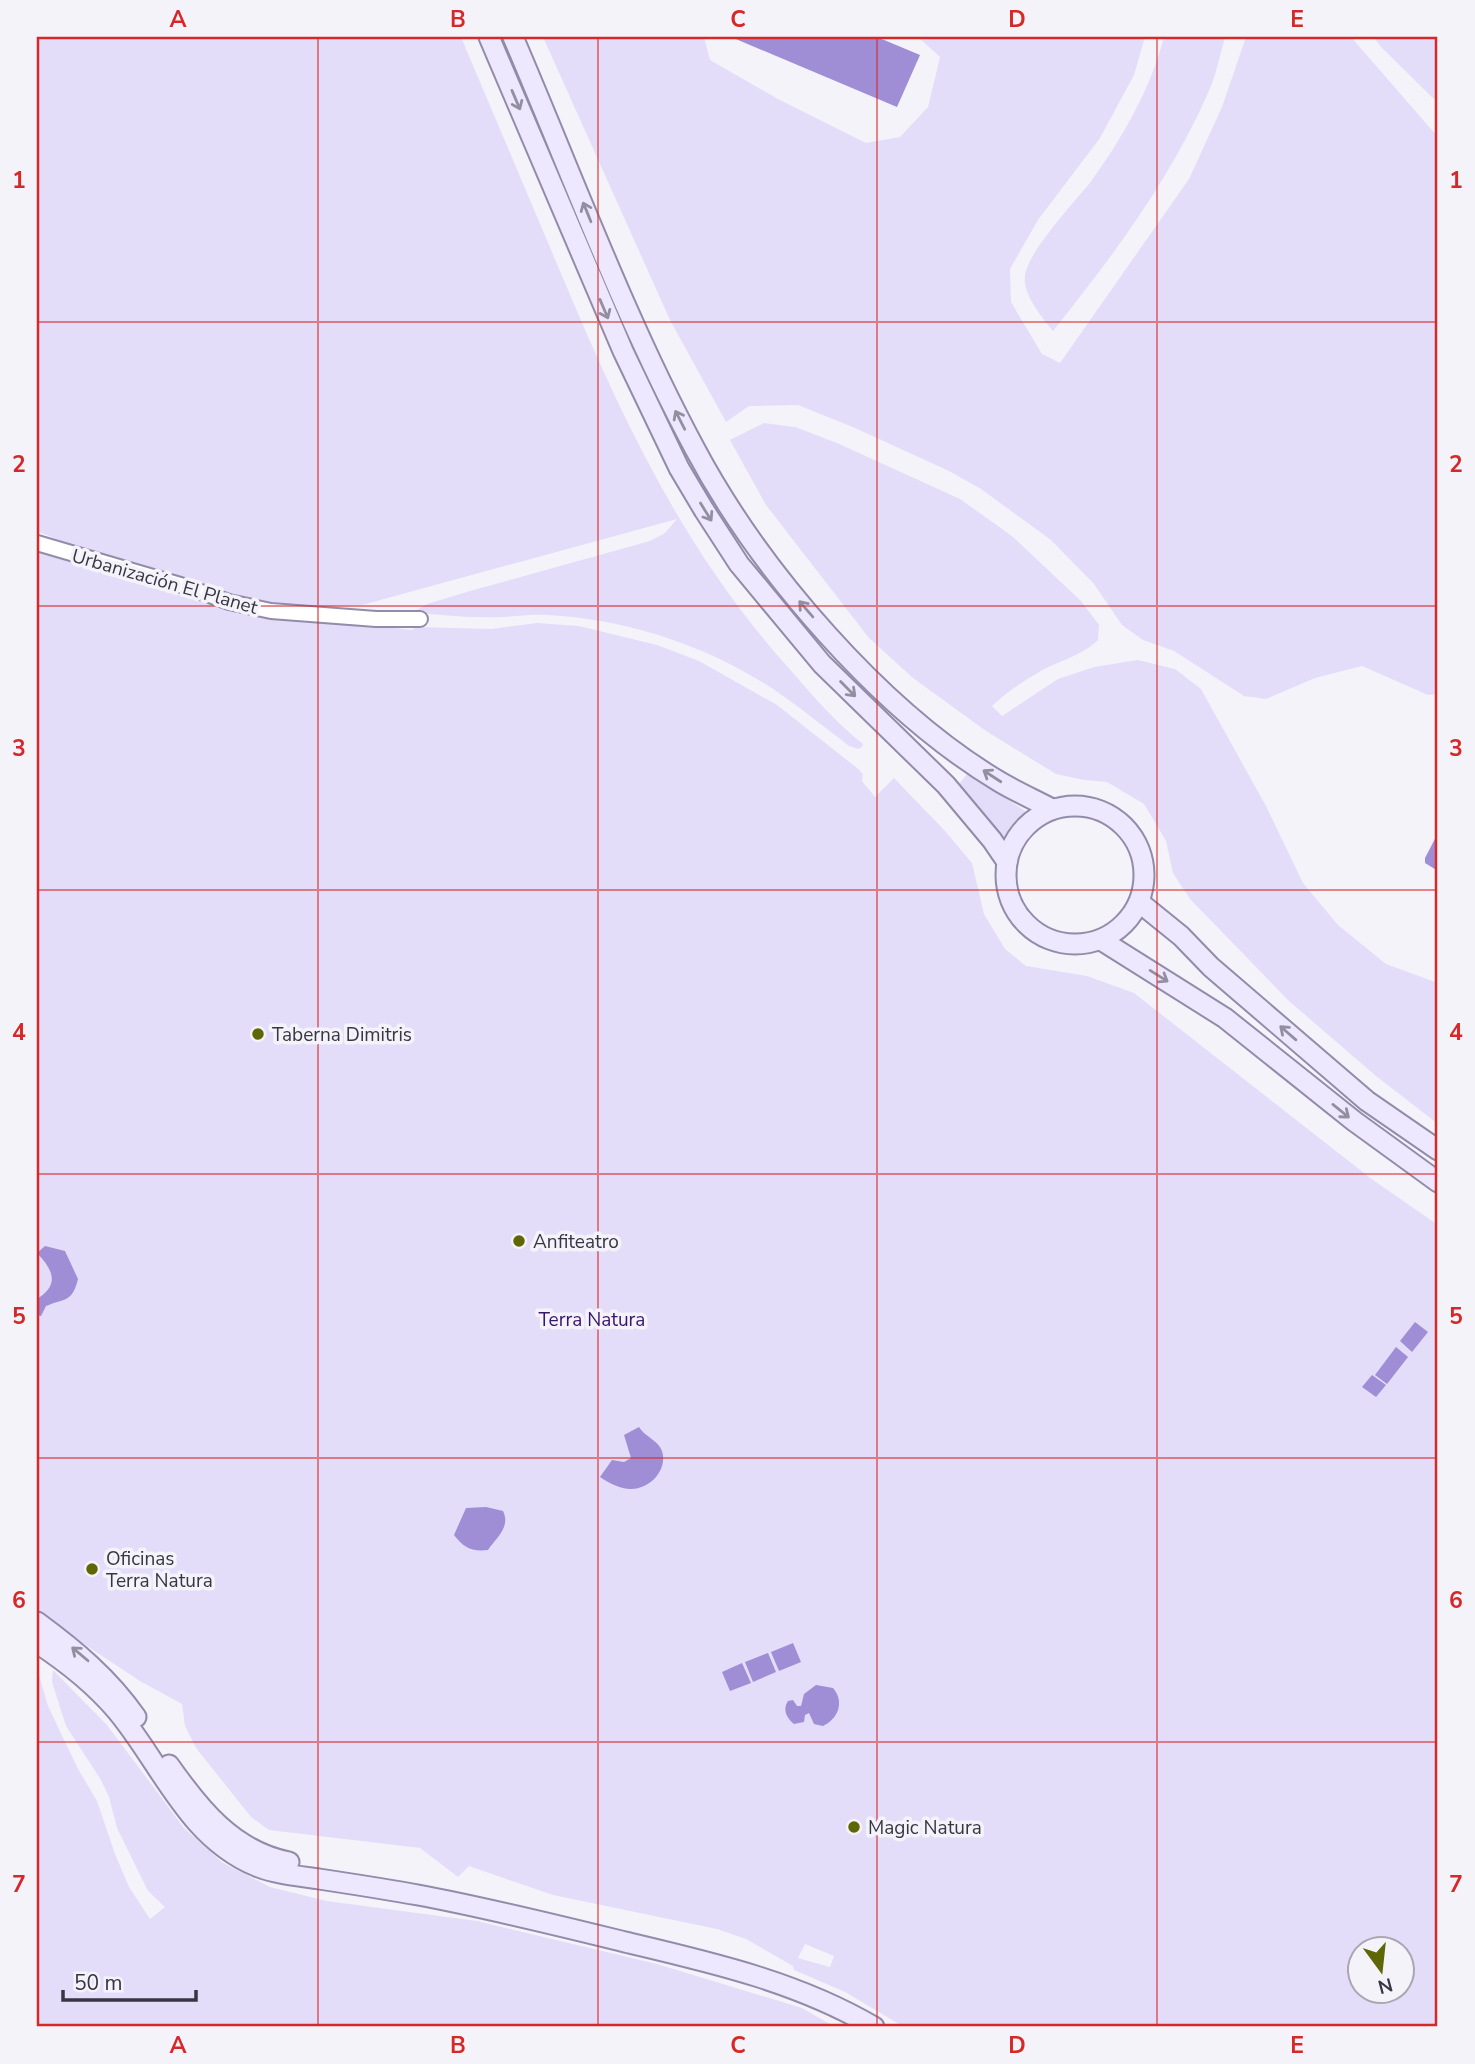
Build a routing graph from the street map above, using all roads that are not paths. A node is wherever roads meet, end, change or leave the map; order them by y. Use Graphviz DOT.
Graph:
graph roads {
  1 [pos="489,37"];
  2 [pos="513,37"];
  3 [pos="37,542"];
  4 [pos="420,619"];
  5 [pos="1052,808"];
  6 [pos="1007,862"];
  7 [pos="1139,902"];
  8 [pos="1101,940"];
  9 [pos="1438,1150"];
  10 [pos="1438,1182"];
  11 [pos="37,1622"];
  12 [pos="37,1643"];
  13 [pos="490,1909"];
  14 [pos="874,2027"];
  1 -- 6 [label="main road, one-way"];
  5 -- 2 [label="main road, one-way"];
  3 -- 4 [label="street, Urbanización El Planet"];
  5 -- 6 [label="main road"];
  5 -- 7 [label="main road"];
  6 -- 8 [label="main road"];
  7 -- 8 [label="main road"];
  9 -- 7 [label="main road, one-way"];
  8 -- 10 [label="main road, one-way"];
  13 -- 11 [label="main road, one-way"];
  12 -- 13 [label="main road"];
  13 -- 14 [label="main road"];
}
